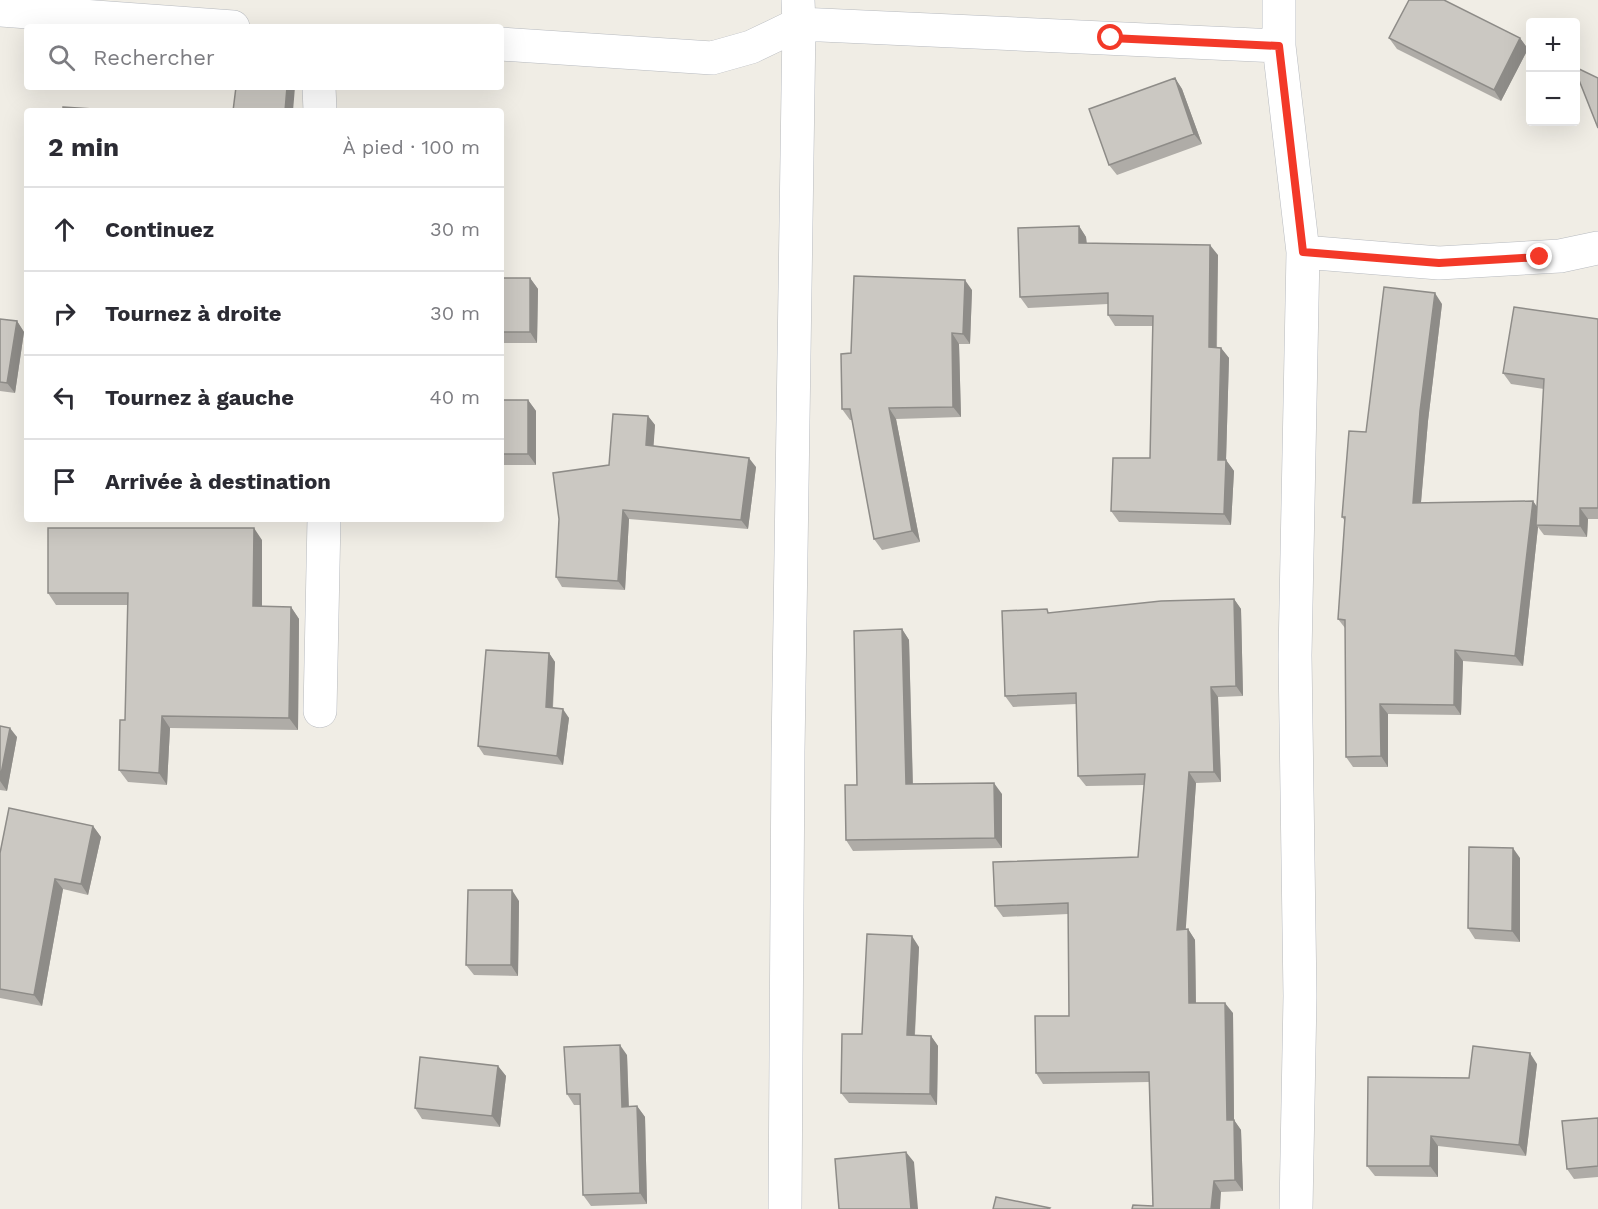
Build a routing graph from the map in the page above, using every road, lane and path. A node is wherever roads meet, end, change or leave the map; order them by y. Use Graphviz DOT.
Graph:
graph roads {
  1 [pos="1278,0"];
  2 [pos="0,10"];
  3 [pos="799,12"];
  4 [pos="192,24"];
  5 [pos="504,44"];
  6 [pos="1279,46"];
  7 [pos="319,90"];
  8 [pos="320,108"];
  9 [pos="1598,248"];
  10 [pos="1303,252"];
  11 [pos="324,522"];
  12 [pos="321,711"];
  13 [pos="786,1209"];
  14 [pos="1296,1209"];
  1 -- 6 [label="street"];
  2 -- 4 [label="street"];
  3 -- 5 [label="street"];
  3 -- 6 [label="street"];
  3 -- 13 [label="street"];
  6 -- 10 [label="street"];
  7 -- 8 [label="street"];
  9 -- 10 [label="street"];
  10 -- 14 [label="street"];
  11 -- 12 [label="street"];
}
